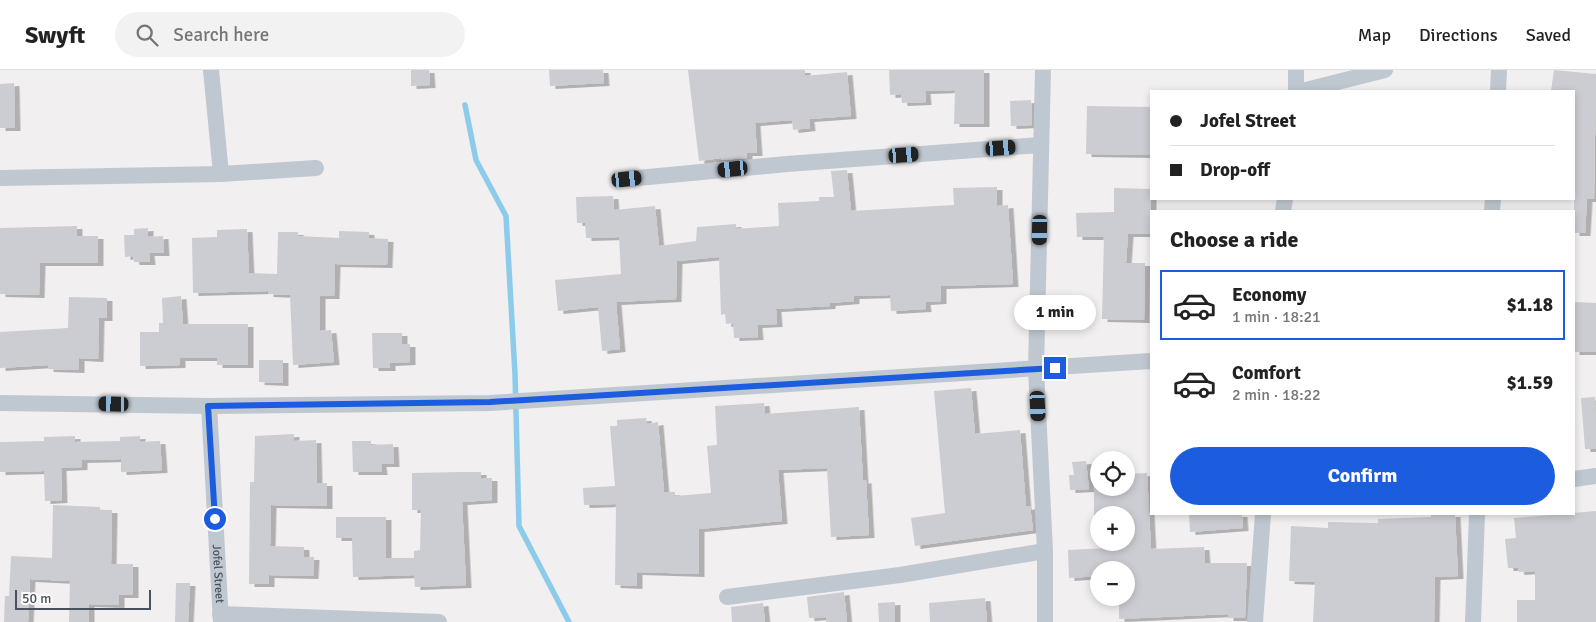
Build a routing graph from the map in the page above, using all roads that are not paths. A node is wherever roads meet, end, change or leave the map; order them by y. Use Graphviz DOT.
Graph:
graph roads {
  1 [pos="211,70"];
  2 [pos="1043,70"];
  3 [pos="1296,70"];
  4 [pos="1385,70"];
  5 [pos="1499,70"];
  6 [pos="1296,90"];
  7 [pos="1306,90"];
  8 [pos="1498,90"];
  9 [pos="1040,145"];
  10 [pos="316,168"];
  11 [pos="221,174"];
  12 [pos="0,178"];
  13 [pos="627,179"];
  14 [pos="1150,361"];
  15 [pos="1036,369"];
  16 [pos="0,403"];
  17 [pos="208,406"];
  18 [pos="1596,476"];
  19 [pos="1575,479"];
  20 [pos="1263,515"];
  21 [pos="1477,515"];
  22 [pos="1045,551"];
  23 [pos="727,597"];
  24 [pos="221,618"];
  25 [pos="440,622"];
  26 [pos="1045,622"];
  27 [pos="1255,622"];
  28 [pos="1473,622"];
  1 -- 11 [label="street"];
  2 -- 9 [label="street"];
  3 -- 6 [label="street"];
  4 -- 7 [label="street"];
  5 -- 8 [label="street"];
  9 -- 13 [label="street"];
  9 -- 15 [label="street"];
  10 -- 11 [label="street"];
  11 -- 12 [label="street"];
  14 -- 15 [label="street"];
  15 -- 17 [label="street"];
  15 -- 22 [label="street"];
  16 -- 17 [label="street"];
  17 -- 24 [label="street, Jofel Street"];
  18 -- 19 [label="street"];
  20 -- 27 [label="street"];
  21 -- 28 [label="street"];
  22 -- 23 [label="street"];
  22 -- 26 [label="street"];
  24 -- 25 [label="street"];
}
